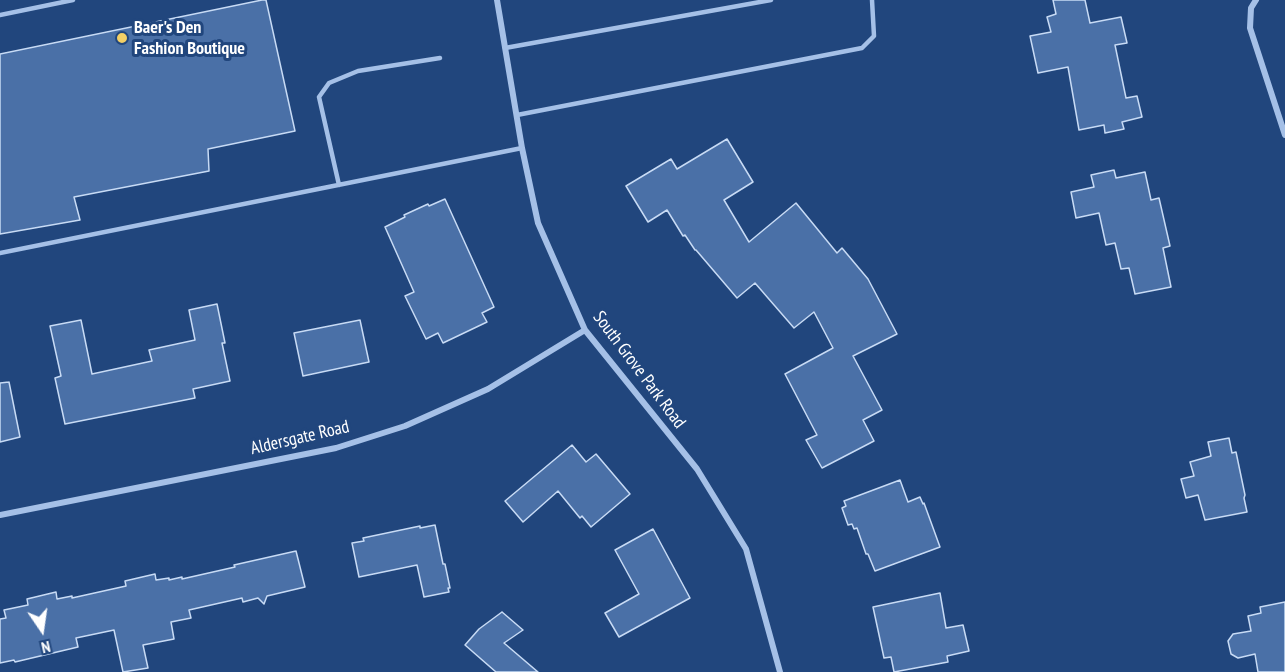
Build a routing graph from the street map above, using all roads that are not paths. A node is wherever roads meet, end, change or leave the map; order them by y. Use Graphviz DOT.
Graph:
graph roads {
  1 [pos="72,0"];
  2 [pos="497,0"];
  3 [pos="771,0"];
  4 [pos="872,0"];
  5 [pos="1256,0"];
  6 [pos="0,15"];
  7 [pos="505,48"];
  8 [pos="440,58"];
  9 [pos="517,115"];
  10 [pos="1285,135"];
  11 [pos="522,148"];
  12 [pos="339,185"];
  13 [pos="0,253"];
  14 [pos="585,330"];
  15 [pos="0,515"];
  16 [pos="780,672"];
  1 -- 6 [label="lane"];
  2 -- 7 [label="street, South Grove Park Road"];
  3 -- 7 [label="lane"];
  4 -- 9 [label="lane"];
  5 -- 10 [label="street"];
  7 -- 9 [label="street, South Grove Park Road"];
  8 -- 12 [label="lane"];
  9 -- 11 [label="street, South Grove Park Road"];
  11 -- 12 [label="lane"];
  11 -- 14 [label="street, South Grove Park Road"];
  12 -- 13 [label="lane"];
  14 -- 15 [label="street, Aldersgate Road"];
  14 -- 16 [label="street, South Grove Park Road"];
}
